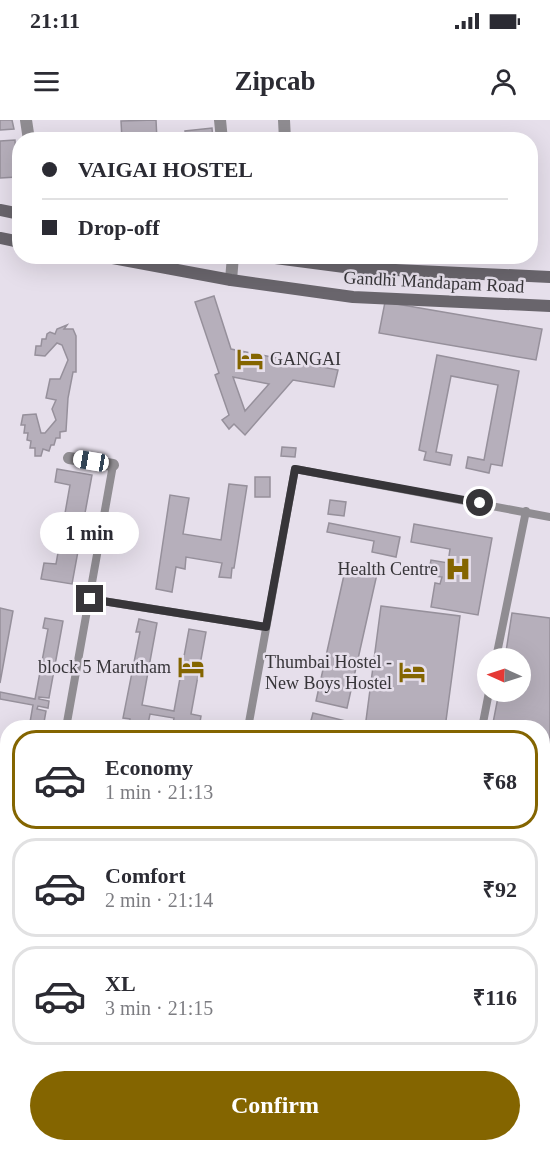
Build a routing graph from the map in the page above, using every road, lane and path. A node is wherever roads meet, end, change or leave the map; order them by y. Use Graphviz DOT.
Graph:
graph roads {
  1 [pos="145,264"];
  2 [pos="232,264"];
  3 [pos="321,264"];
  4 [pos="550,277"];
  5 [pos="231,280"];
  6 [pos="550,306"];
  7 [pos="69,458"];
  8 [pos="113,465"];
  9 [pos="526,511"];
  10 [pos="550,517"];
  11 [pos="90,599"];
  12 [pos="266,627"];
  13 [pos="498,648"];
  14 [pos="487,702"];
  15 [pos="67,720"];
  16 [pos="249,720"];
  17 [pos="484,720"];
  1 -- 5 [label="main road, Gandhi Mandapam Road"];
  2 -- 5 [label="street"];
  3 -- 4 [label="main road, Gandhi Mandapam Road"];
  5 -- 6 [label="main road, Gandhi Mandapam Road"];
  7 -- 8 [label="street"];
  8 -- 11 [label="lane"];
  9 -- 10 [label="lane"];
  9 -- 12 [label="lane"];
  9 -- 13 [label="lane"];
  11 -- 12 [label="lane"];
  11 -- 15 [label="lane"];
  12 -- 16 [label="lane"];
  14 -- 17 [label="lane"];
}
